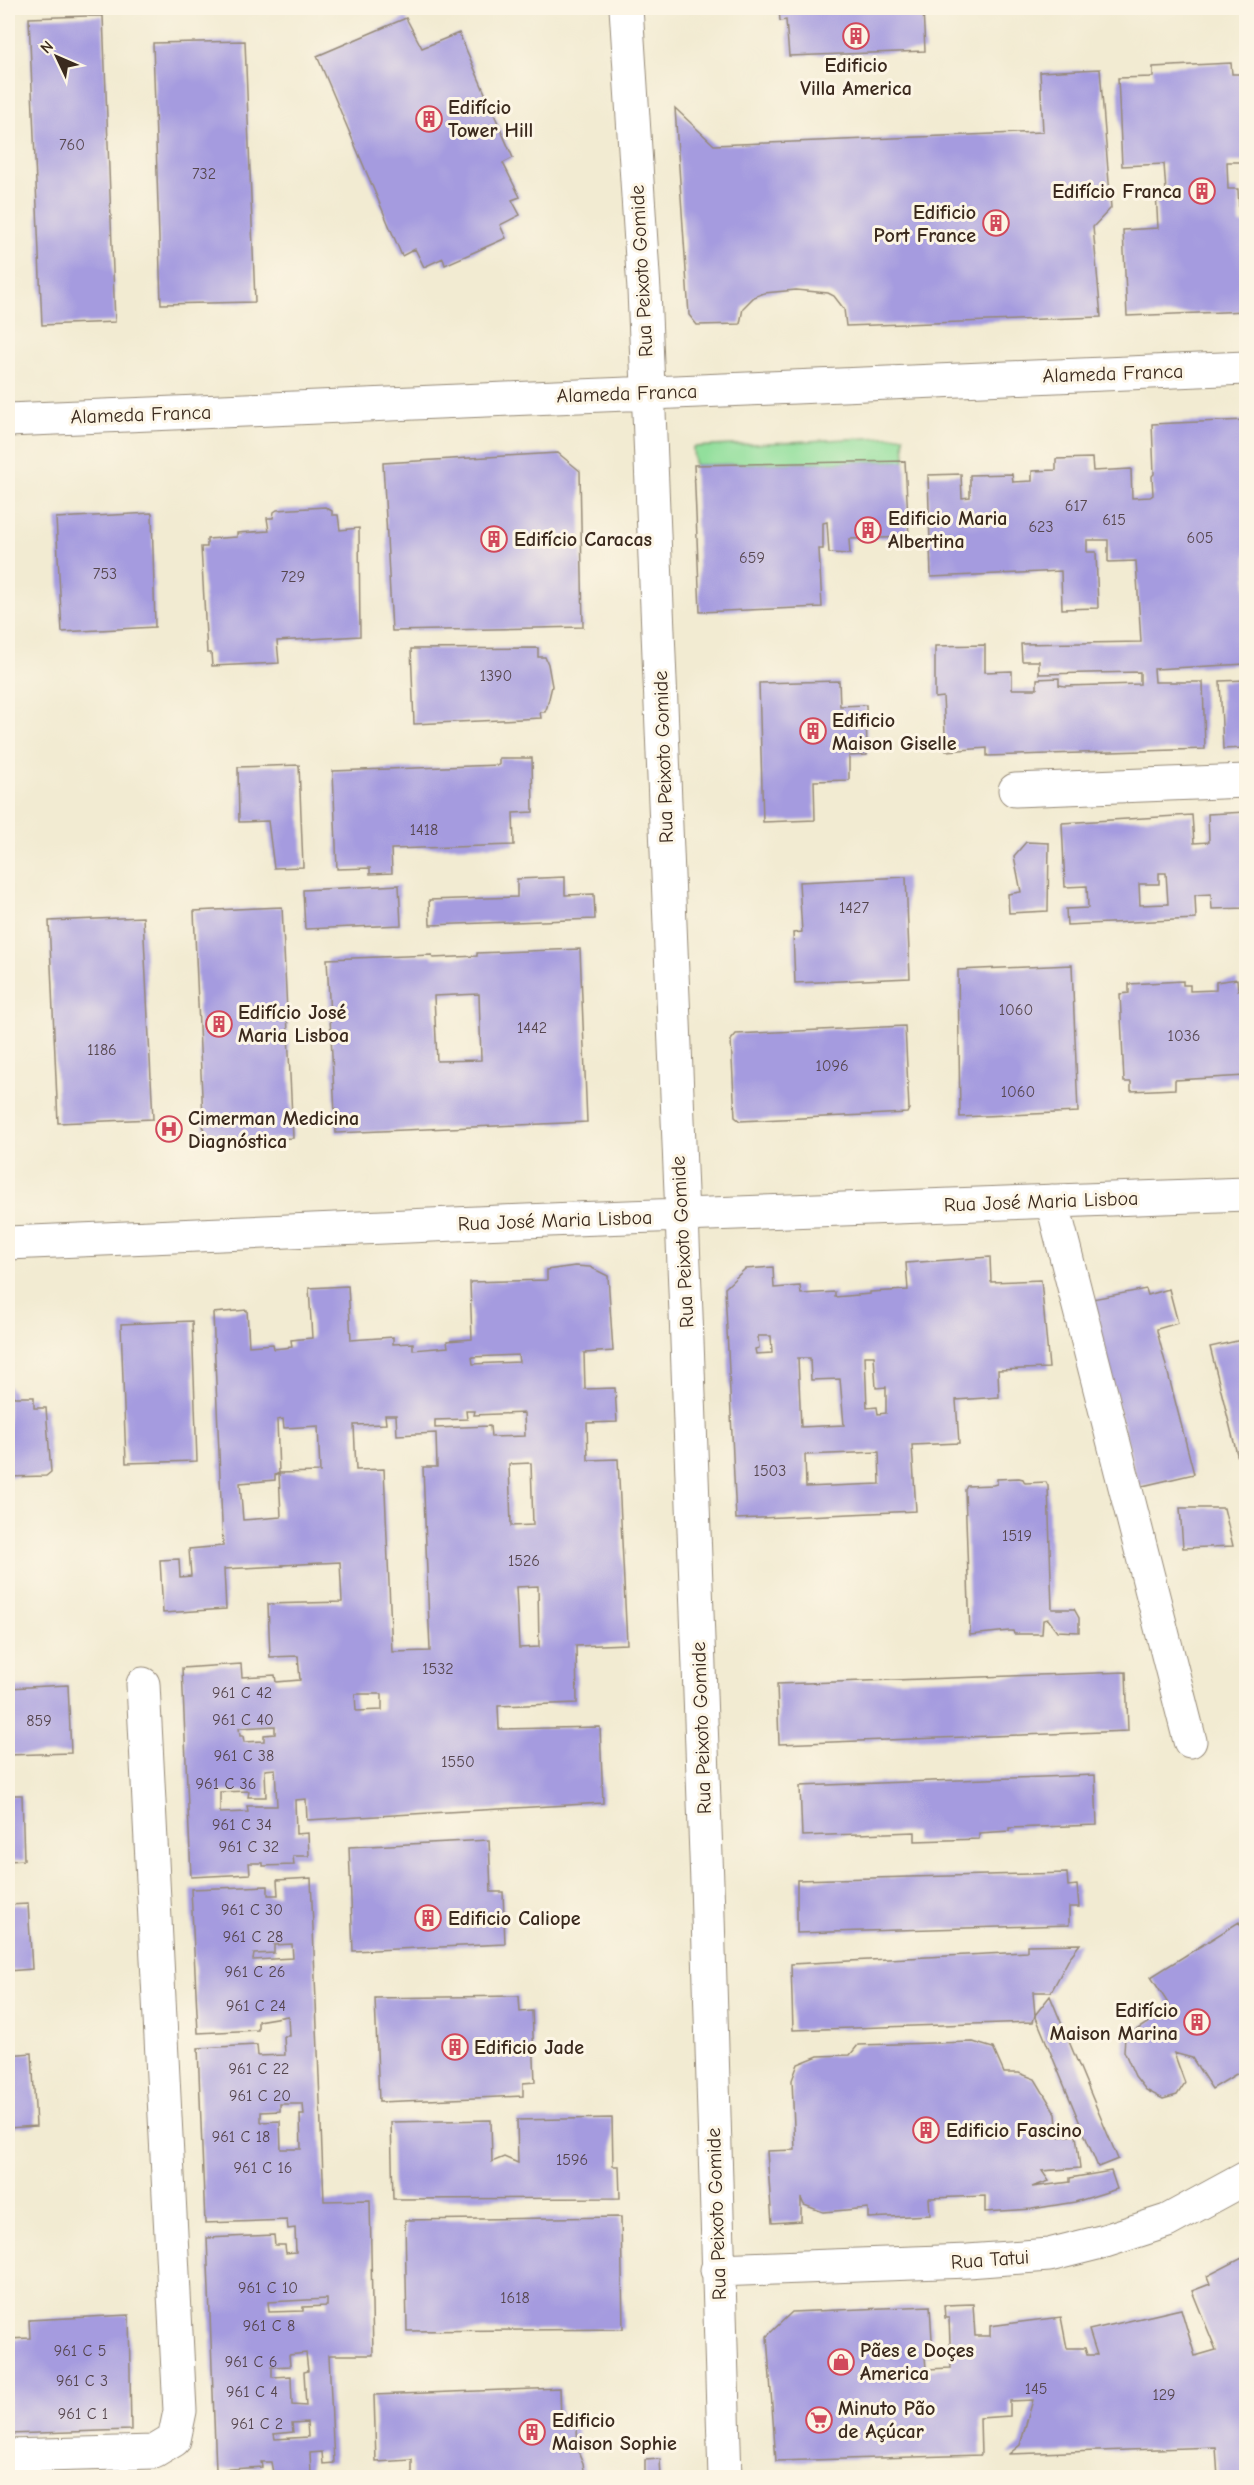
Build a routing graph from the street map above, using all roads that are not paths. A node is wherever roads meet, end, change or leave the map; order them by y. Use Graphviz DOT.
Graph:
graph roads {
  1 [pos="626,8"];
  2 [pos="1246,368"];
  3 [pos="647,393"];
  4 [pos="8,420"];
  5 [pos="1246,781"];
  6 [pos="1015,790"];
  7 [pos="1246,1194"];
  8 [pos="1052,1201"];
  9 [pos="681,1215"];
  10 [pos="8,1243"];
  11 [pos="143,1684"];
  12 [pos="1190,1741"];
  13 [pos="1246,2178"];
  14 [pos="717,2270"];
  15 [pos="8,2456"];
  16 [pos="725,2478"];
  1 -- 3 [label="street, Rua Peixoto Gomide"];
  2 -- 3 [label="street, Alameda Franca"];
  3 -- 4 [label="street, Alameda Franca"];
  3 -- 9 [label="street, Rua Peixoto Gomide"];
  5 -- 6 [label="street"];
  7 -- 8 [label="street, Rua José Maria Lisboa"];
  8 -- 9 [label="street, Rua José Maria Lisboa"];
  8 -- 12 [label="street"];
  9 -- 10 [label="street, Rua José Maria Lisboa"];
  9 -- 14 [label="street, Rua Peixoto Gomide"];
  11 -- 15 [label="street"];
  13 -- 14 [label="street, Rua Tatui"];
  14 -- 16 [label="street, Rua Peixoto Gomide"];
}
